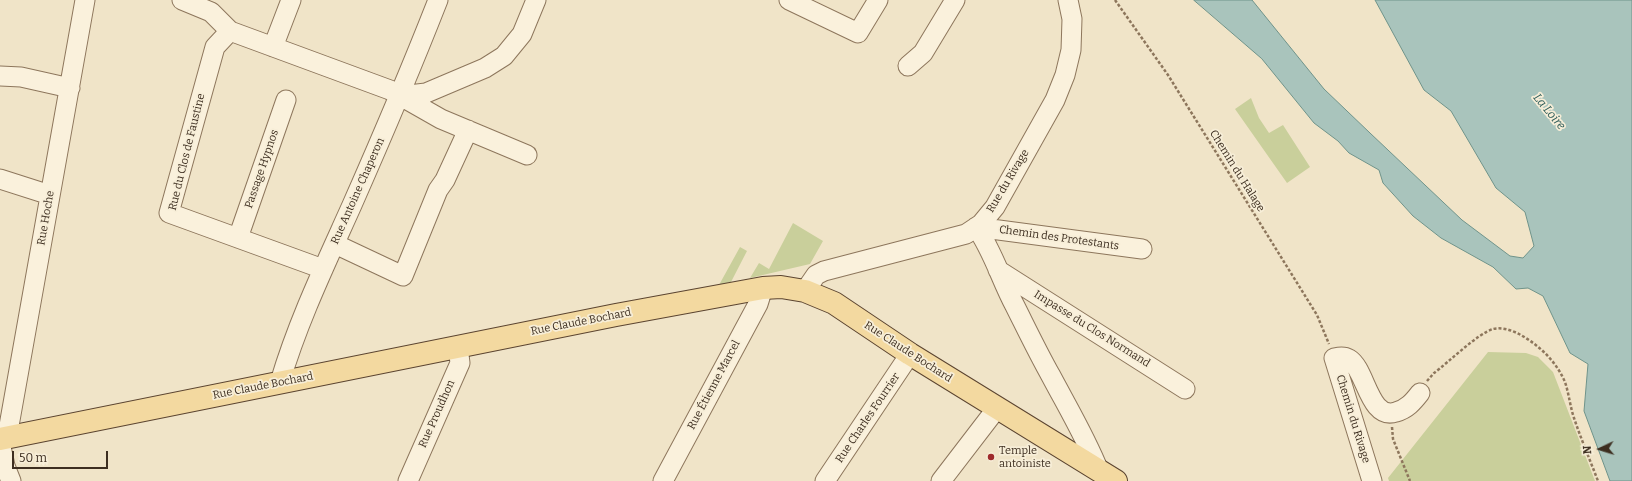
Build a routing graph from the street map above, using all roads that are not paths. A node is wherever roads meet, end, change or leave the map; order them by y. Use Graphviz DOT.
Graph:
graph roads {
  1 [pos="85,0"];
  2 [pos="182,0"];
  3 [pos="291,0"];
  4 [pos="438,0"];
  5 [pos="536,0"];
  6 [pos="789,0"];
  7 [pos="878,0"];
  8 [pos="955,0"];
  9 [pos="1068,0"];
  10 [pos="230,31"];
  11 [pos="273,47"];
  12 [pos="908,66"];
  13 [pos="0,76"];
  14 [pos="70,88"];
  15 [pos="400,96"];
  16 [pos="286,100"];
  17 [pos="468,130"];
  18 [pos="527,155"];
  19 [pos="0,179"];
  20 [pos="50,195"];
  21 [pos="976,227"];
  22 [pos="238,238"];
  23 [pos="335,244"];
  24 [pos="1142,249"];
  25 [pos="324,268"];
  26 [pos="998,270"];
  27 [pos="763,288"];
  28 [pos="805,291"];
  29 [pos="458,347"];
  30 [pos="910,354"];
  31 [pos="280,382"];
  32 [pos="1185,388"];
  33 [pos="1420,393"];
  34 [pos="997,408"];
  35 [pos="2,439"];
  36 [pos="1108,476"];
  37 [pos="11,481"];
  38 [pos="408,481"];
  39 [pos="663,481"];
  40 [pos="825,481"];
  41 [pos="941,481"];
  42 [pos="1372,481"];
  1 -- 14 [label="street, Rue Hoche"];
  2 -- 10 [label="street"];
  3 -- 11 [label="street"];
  4 -- 15 [label="street, Rue Antoine Chaperon"];
  5 -- 15 [label="street"];
  6 -- 7 [label="street"];
  8 -- 12 [label="street"];
  9 -- 21 [label="street, Rue du Rivage"];
  10 -- 11 [label="street"];
  10 -- 22 [label="street, Rue du Clos de Faustine"];
  11 -- 15 [label="street"];
  13 -- 14 [label="street"];
  14 -- 20 [label="street, Rue Hoche"];
  15 -- 17 [label="street"];
  15 -- 23 [label="street, Rue Antoine Chaperon"];
  16 -- 22 [label="street, Passage Hypnos"];
  17 -- 18 [label="street"];
  17 -- 23 [label="street"];
  19 -- 20 [label="street"];
  20 -- 35 [label="street, Rue Hoche"];
  21 -- 24 [label="street, Chemin des Protestants"];
  21 -- 26 [label="street"];
  21 -- 28 [label="street, Rue du Rivage"];
  22 -- 25 [label="street, Rue du Clos de Faustine"];
  23 -- 25 [label="street, Rue Antoine Chaperon"];
  25 -- 31 [label="street, Rue Antoine Chaperon"];
  26 -- 32 [label="street, Impasse du Clos Normand"];
  26 -- 36 [label="street"];
  27 -- 28 [label="main road, Rue Claude Bochard"];
  27 -- 29 [label="main road, Rue Claude Bochard"];
  27 -- 39 [label="street, Rue Étienne Marcel"];
  28 -- 30 [label="main road, Rue Claude Bochard"];
  29 -- 31 [label="main road, Rue Claude Bochard"];
  29 -- 38 [label="street, Rue Proudhon"];
  30 -- 34 [label="main road, Rue Claude Bochard"];
  30 -- 40 [label="street, Rue Charles Fourrier"];
  31 -- 35 [label="main road, Rue Claude Bochard"];
  33 -- 42 [label="street, Chemin du Rivage"];
  34 -- 36 [label="main road, Rue Claude Bochard"];
  34 -- 41 [label="street"];
  35 -- 37 [label="street"];
}
